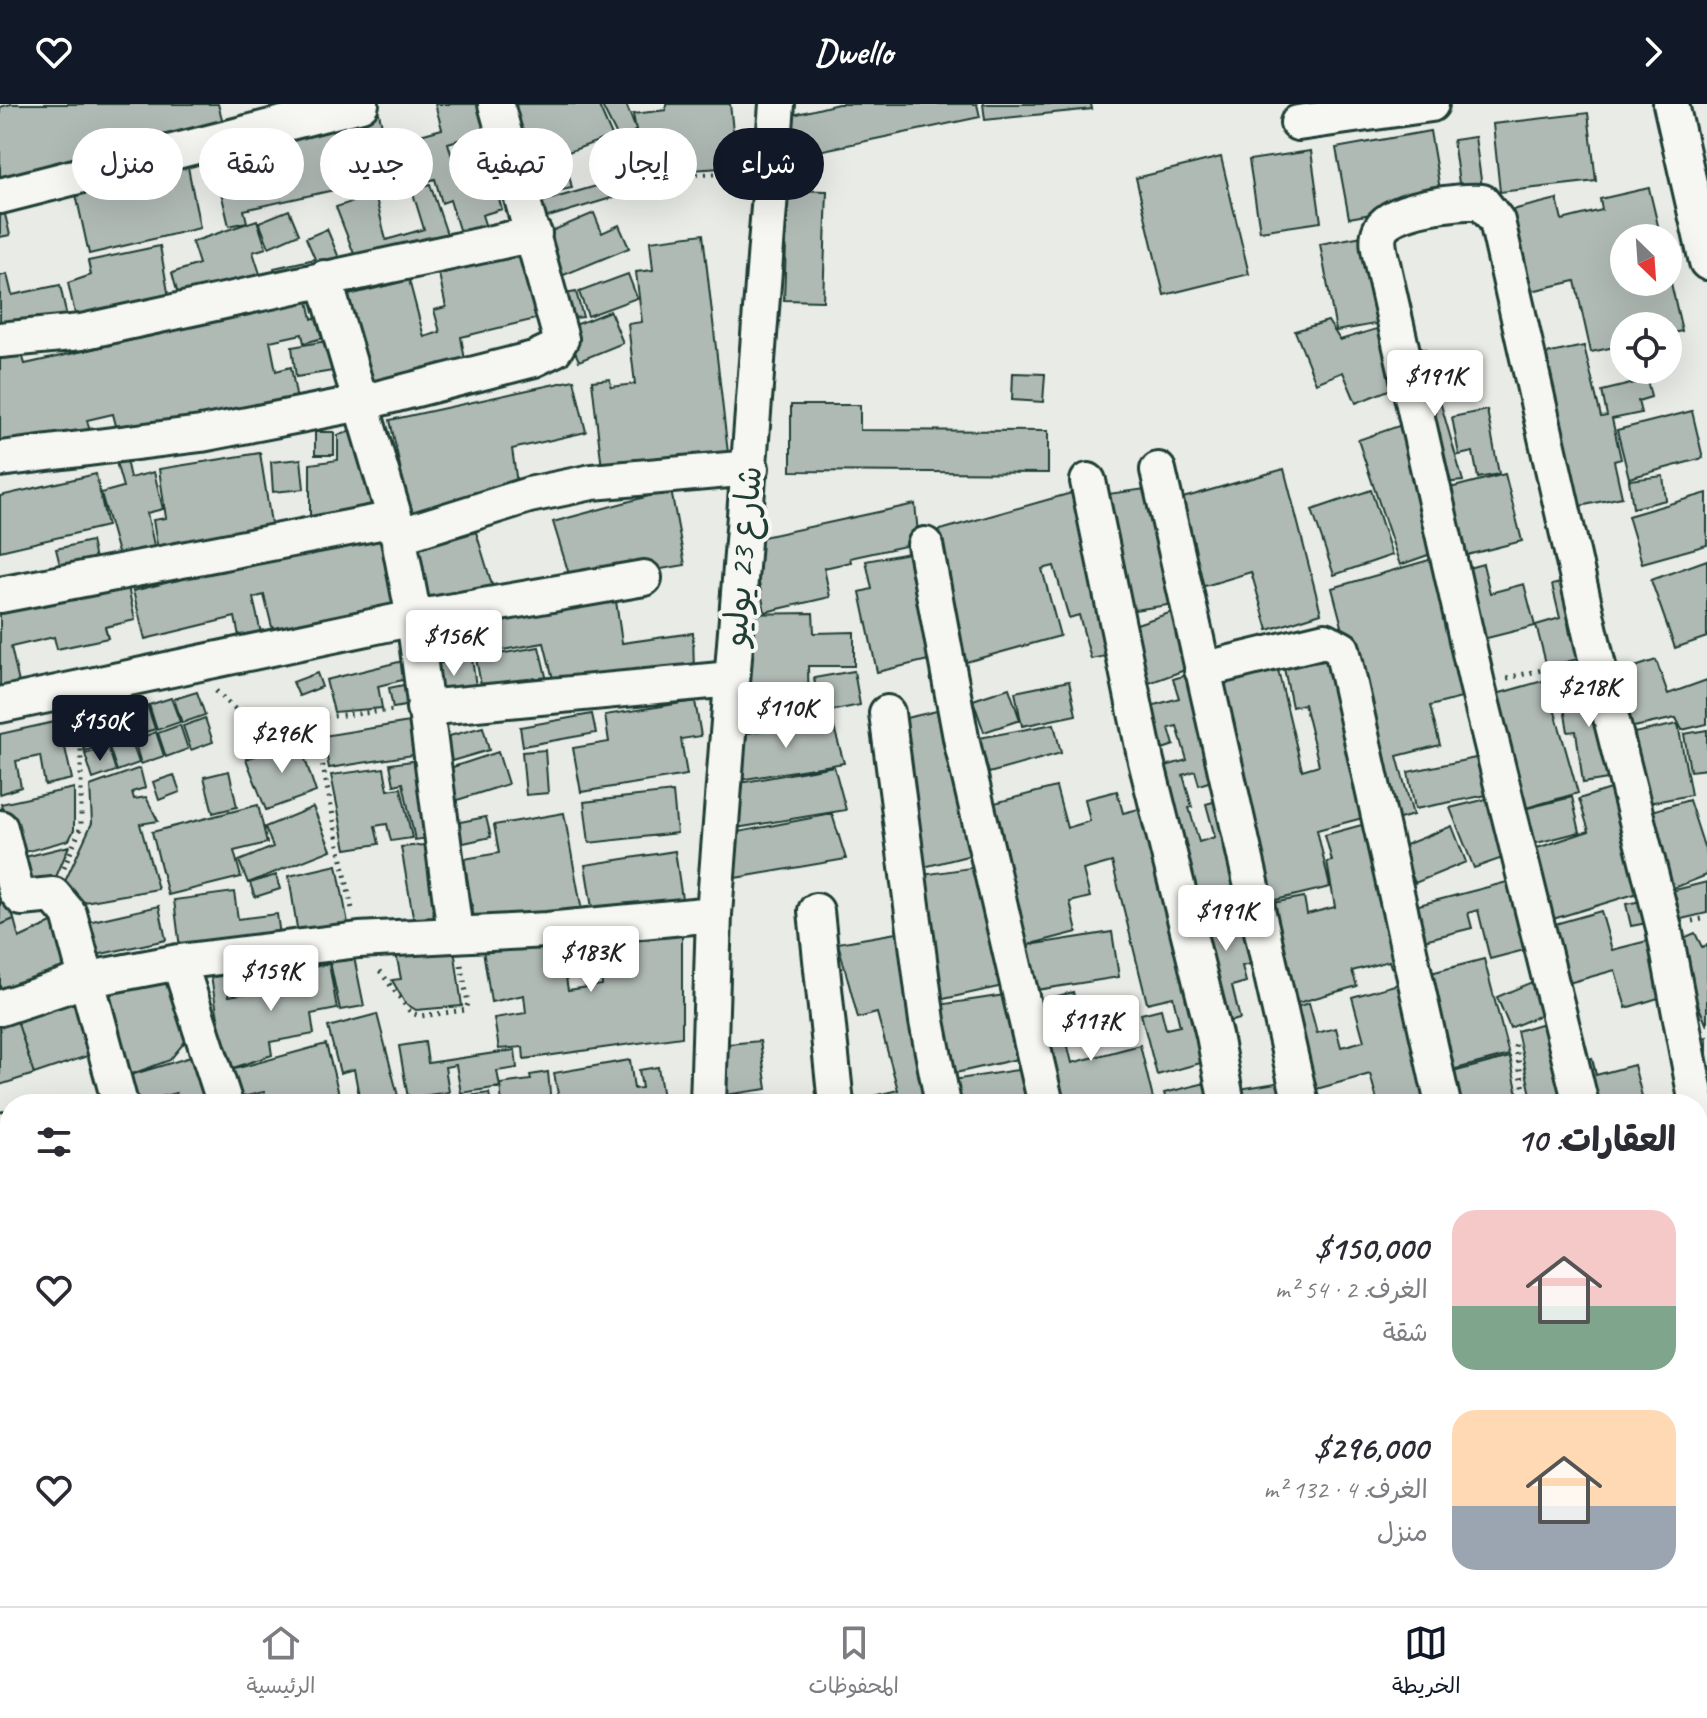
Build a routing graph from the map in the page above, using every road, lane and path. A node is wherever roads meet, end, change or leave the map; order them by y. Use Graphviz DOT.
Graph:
graph roads {
  1 [pos="496,104"];
  2 [pos="777,104"];
  3 [pos="1431,104"];
  4 [pos="1671,104"];
  5 [pos="358,105"];
  6 [pos="1298,123"];
  7 [pos="775,128"];
  8 [pos="0,196"];
  9 [pos="769,200"];
  10 [pos="534,234"];
  11 [pos="1707,262"];
  12 [pos="324,278"];
  13 [pos="0,340"];
  14 [pos="361,403"];
  15 [pos="0,459"];
  16 [pos="751,468"];
  17 [pos="1158,470"];
  18 [pos="1088,481"];
  19 [pos="396,527"];
  20 [pos="925,545"];
  21 [pos="644,578"];
  22 [pos="0,595"];
  23 [pos="414,618"];
  24 [pos="1596,658"];
  25 [pos="189,666"];
  26 [pos="1202,670"];
  27 [pos="731,679"];
  28 [pos="1477,684"];
  29 [pos="63,691"];
  30 [pos="0,705"];
  31 [pos="424,708"];
  32 [pos="887,713"];
  33 [pos="313,718"];
  34 [pos="0,828"];
  35 [pos="53,895"];
  36 [pos="816,911"];
  37 [pos="714,914"];
  38 [pos="455,933"];
  39 [pos="359,940"];
  40 [pos="179,962"];
  41 [pos="84,980"];
  42 [pos="0,1008"];
  43 [pos="1515,1045"];
  44 [pos="117,1094"];
  45 [pos="222,1094"];
  46 [pos="708,1094"];
  47 [pos="835,1094"];
  48 [pos="941,1094"];
  49 [pos="1044,1094"];
  50 [pos="1225,1094"];
  51 [pos="1299,1094"];
  52 [pos="1441,1094"];
  53 [pos="1525,1094"];
  54 [pos="1579,1094"];
  55 [pos="1695,1094"];
  1 -- 10 [label="street"];
  2 -- 7 [label="street, شارع 23 يوليو"];
  3 -- 6 [label="street"];
  4 -- 11 [label="street"];
  5 -- 8 [label="street"];
  9 -- 16 [label="street, شارع 23 يوليو"];
  10 -- 12 [label="street"];
  10 -- 14 [label="street"];
  12 -- 13 [label="street"];
  12 -- 14 [label="street"];
  14 -- 15 [label="street"];
  14 -- 19 [label="street"];
  16 -- 19 [label="street"];
  16 -- 27 [label="street, شارع 23 يوليو"];
  17 -- 26 [label="street"];
  18 -- 50 [label="street"];
  19 -- 22 [label="street"];
  19 -- 23 [label="street"];
  20 -- 49 [label="street"];
  21 -- 23 [label="street"];
  23 -- 25 [label="street"];
  23 -- 31 [label="street"];
  24 -- 28 [label="path"];
  24 -- 28 [label="street"];
  24 -- 55 [label="street"];
  25 -- 29 [label="street"];
  25 -- 33 [label="path"];
  26 -- 51 [label="street"];
  26 -- 52 [label="street"];
  27 -- 31 [label="street"];
  27 -- 37 [label="street, شارع 23 يوليو"];
  28 -- 54 [label="street"];
  29 -- 30 [label="street"];
  29 -- 35 [label="path"];
  31 -- 33 [label="path"];
  31 -- 38 [label="street"];
  32 -- 48 [label="street"];
  33 -- 39 [label="path"];
  34 -- 35 [label="street"];
  35 -- 41 [label="street"];
  36 -- 47 [label="street"];
  37 -- 38 [label="street"];
  37 -- 46 [label="street, شارع 23 يوليو"];
  38 -- 39 [label="street"];
  38 -- 39 [label="path"];
  39 -- 40 [label="street"];
  40 -- 41 [label="street"];
  40 -- 45 [label="street"];
  41 -- 42 [label="street"];
  41 -- 44 [label="street"];
  43 -- 53 [label="path"];
}
